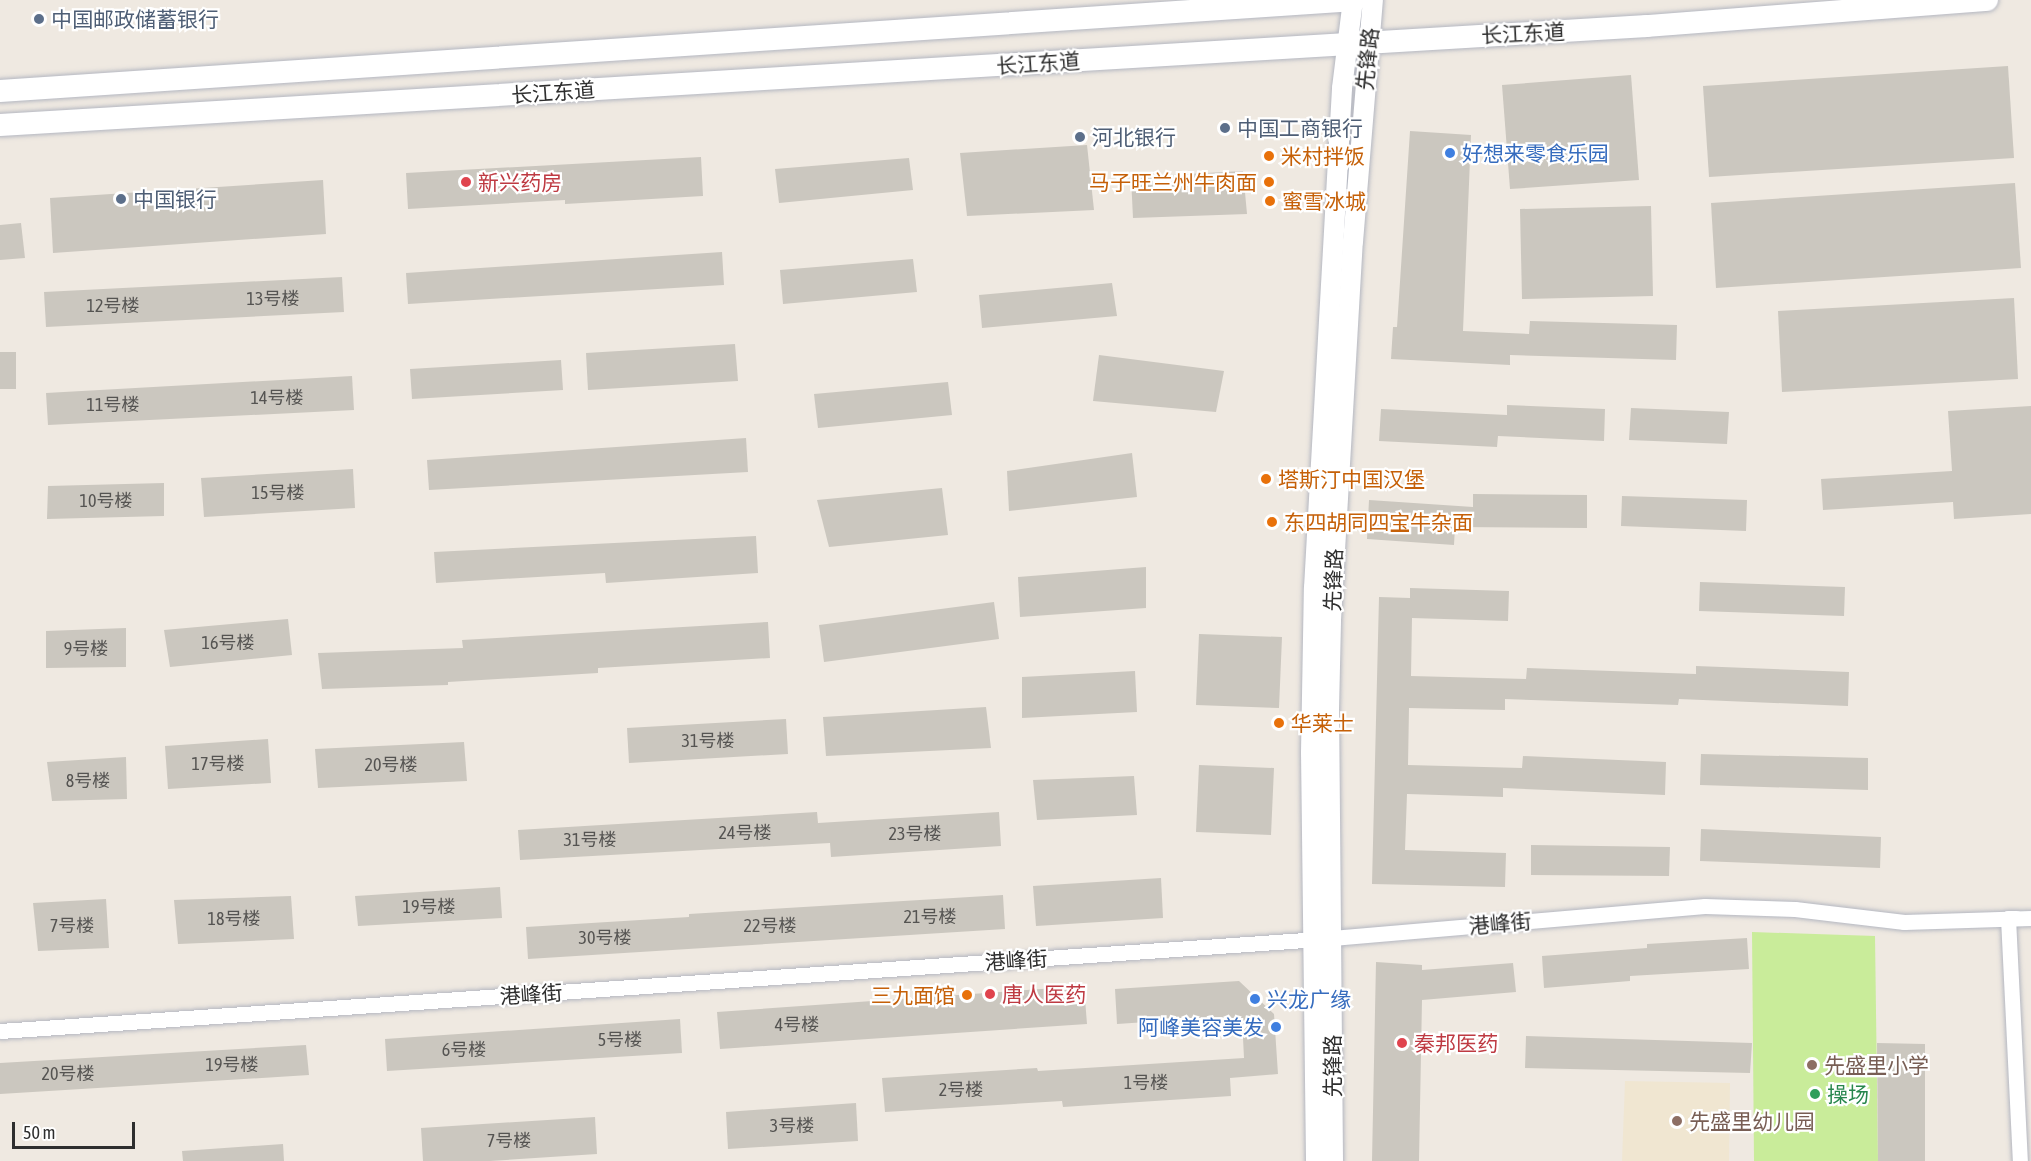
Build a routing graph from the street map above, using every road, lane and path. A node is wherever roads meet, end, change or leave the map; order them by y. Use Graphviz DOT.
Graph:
graph roads {
  1 [pos="1353,0"];
  2 [pos="1373,0"];
  3 [pos="1987,0"];
  4 [pos="1360,43"];
  5 [pos="0,80"];
  6 [pos="85,87"];
  7 [pos="0,91"];
  8 [pos="88,121"];
  9 [pos="0,125"];
  10 [pos="0,138"];
  11 [pos="2008,918"];
  12 [pos="2031,918"];
  13 [pos="1322,938"];
  14 [pos="0,1031"];
  15 [pos="1316,1161"];
  16 [pos="1333,1161"];
  17 [pos="2020,1161"];
  1 -- 4 [label="street"];
  1 -- 6 [label="main road, 长江东道"];
  2 -- 4 [label="street, 先锋路"];
  3 -- 4 [label="main road, 长江东道"];
  4 -- 8 [label="main road, 长江东道"];
  4 -- 13 [label="street"];
  5 -- 6 [label="main road"];
  6 -- 7 [label="main road"];
  8 -- 9 [label="main road"];
  8 -- 10 [label="main road"];
  11 -- 12 [label="street, 港峰街"];
  11 -- 13 [label="street, 港峰街"];
  11 -- 17 [label="street"];
  13 -- 14 [label="street, 港峰街"];
  13 -- 15 [label="street"];
  13 -- 16 [label="street, 先锋路"];
}
